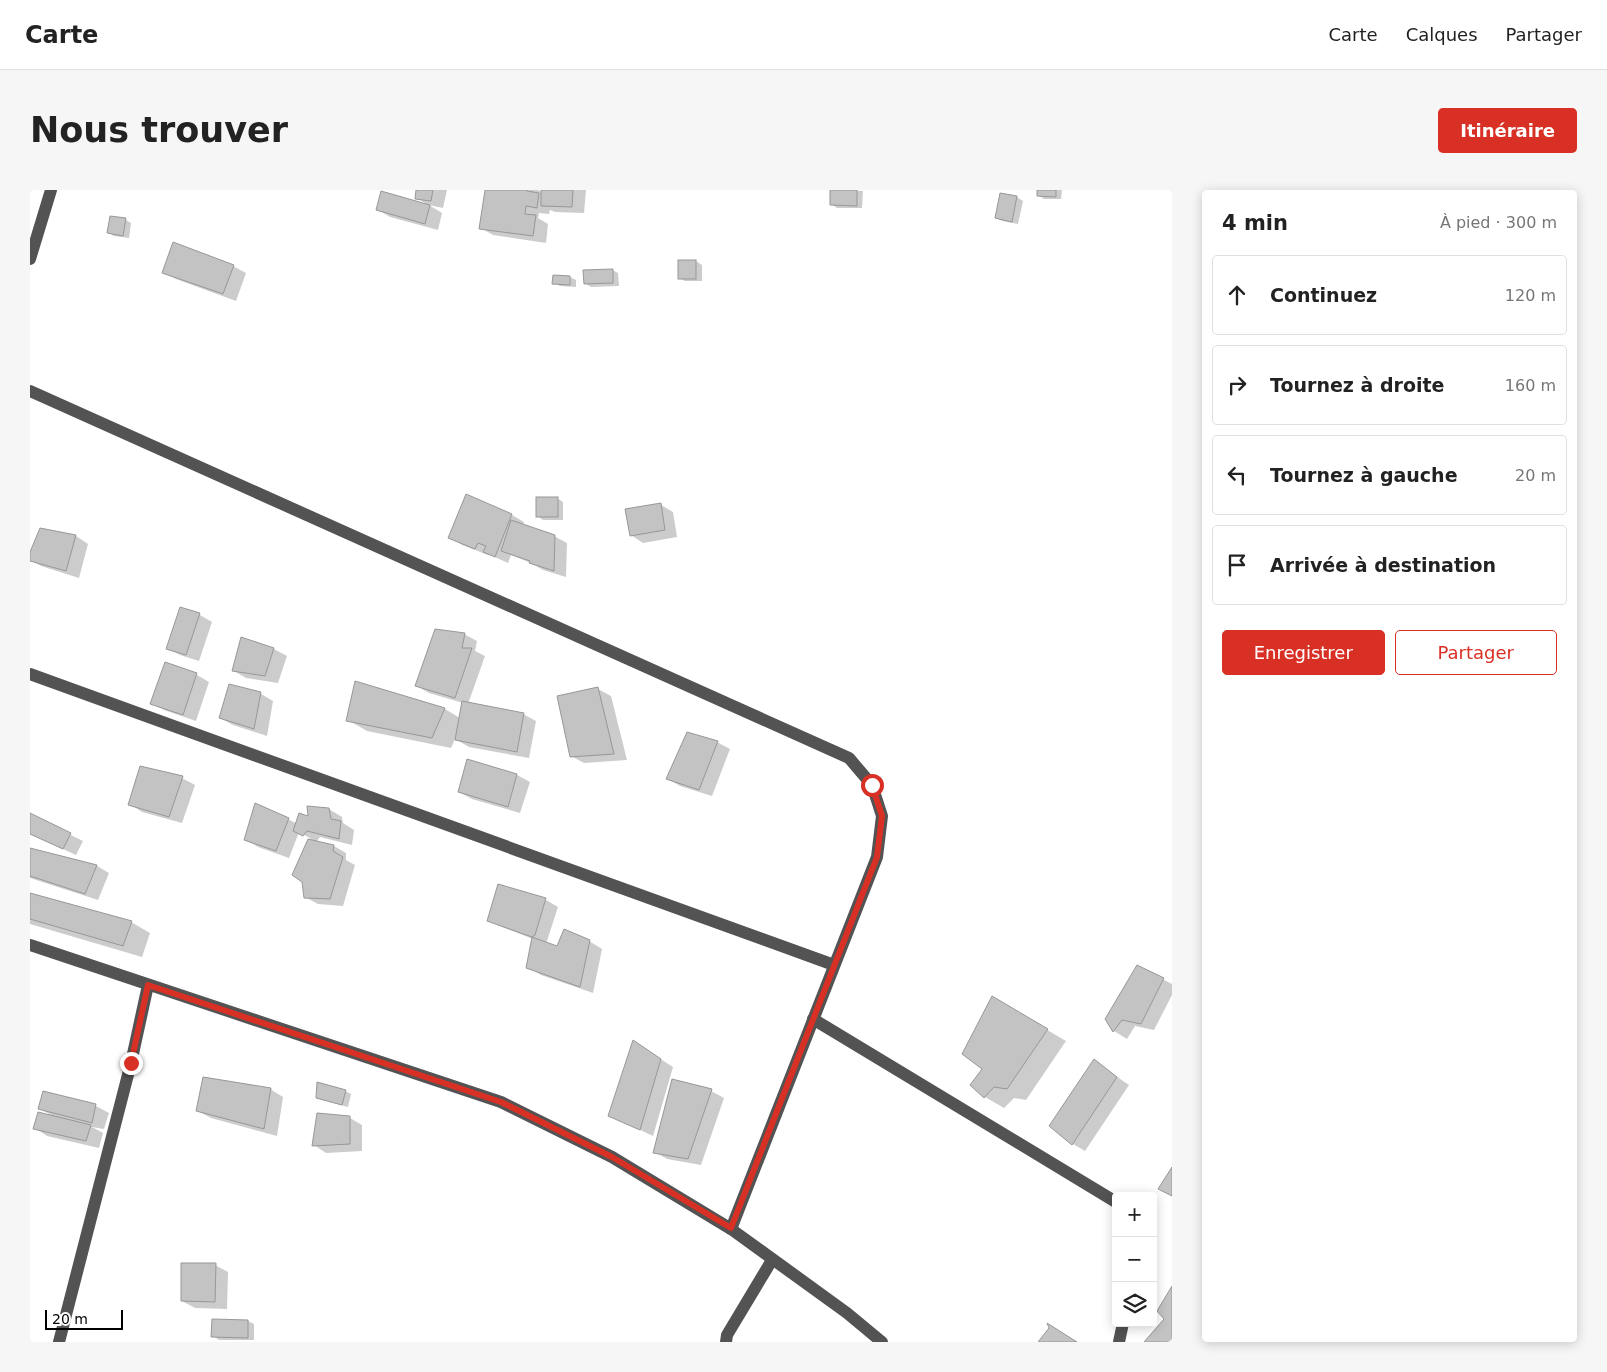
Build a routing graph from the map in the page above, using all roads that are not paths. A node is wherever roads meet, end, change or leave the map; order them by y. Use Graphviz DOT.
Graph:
graph roads {
  1 [pos="50,190"];
  2 [pos="30,259"];
  3 [pos="30,391"];
  4 [pos="30,674"];
  5 [pos="30,945"];
  6 [pos="834,965"];
  7 [pos="148,985"];
  8 [pos="813,1020"];
  9 [pos="1112,1200"];
  10 [pos="731,1228"];
  11 [pos="772,1260"];
  12 [pos="1122,1327"];
  13 [pos="59,1342"];
  14 [pos="726,1342"];
  15 [pos="882,1342"];
  16 [pos="1119,1342"];
  1 -- 2 [label="street"];
  3 -- 6 [label="street"];
  4 -- 6 [label="street"];
  5 -- 7 [label="street"];
  6 -- 8 [label="street"];
  7 -- 10 [label="street"];
  7 -- 13 [label="street"];
  8 -- 9 [label="street"];
  8 -- 10 [label="street"];
  10 -- 11 [label="street"];
  11 -- 14 [label="street"];
  11 -- 15 [label="street"];
  12 -- 16 [label="street"];
}
